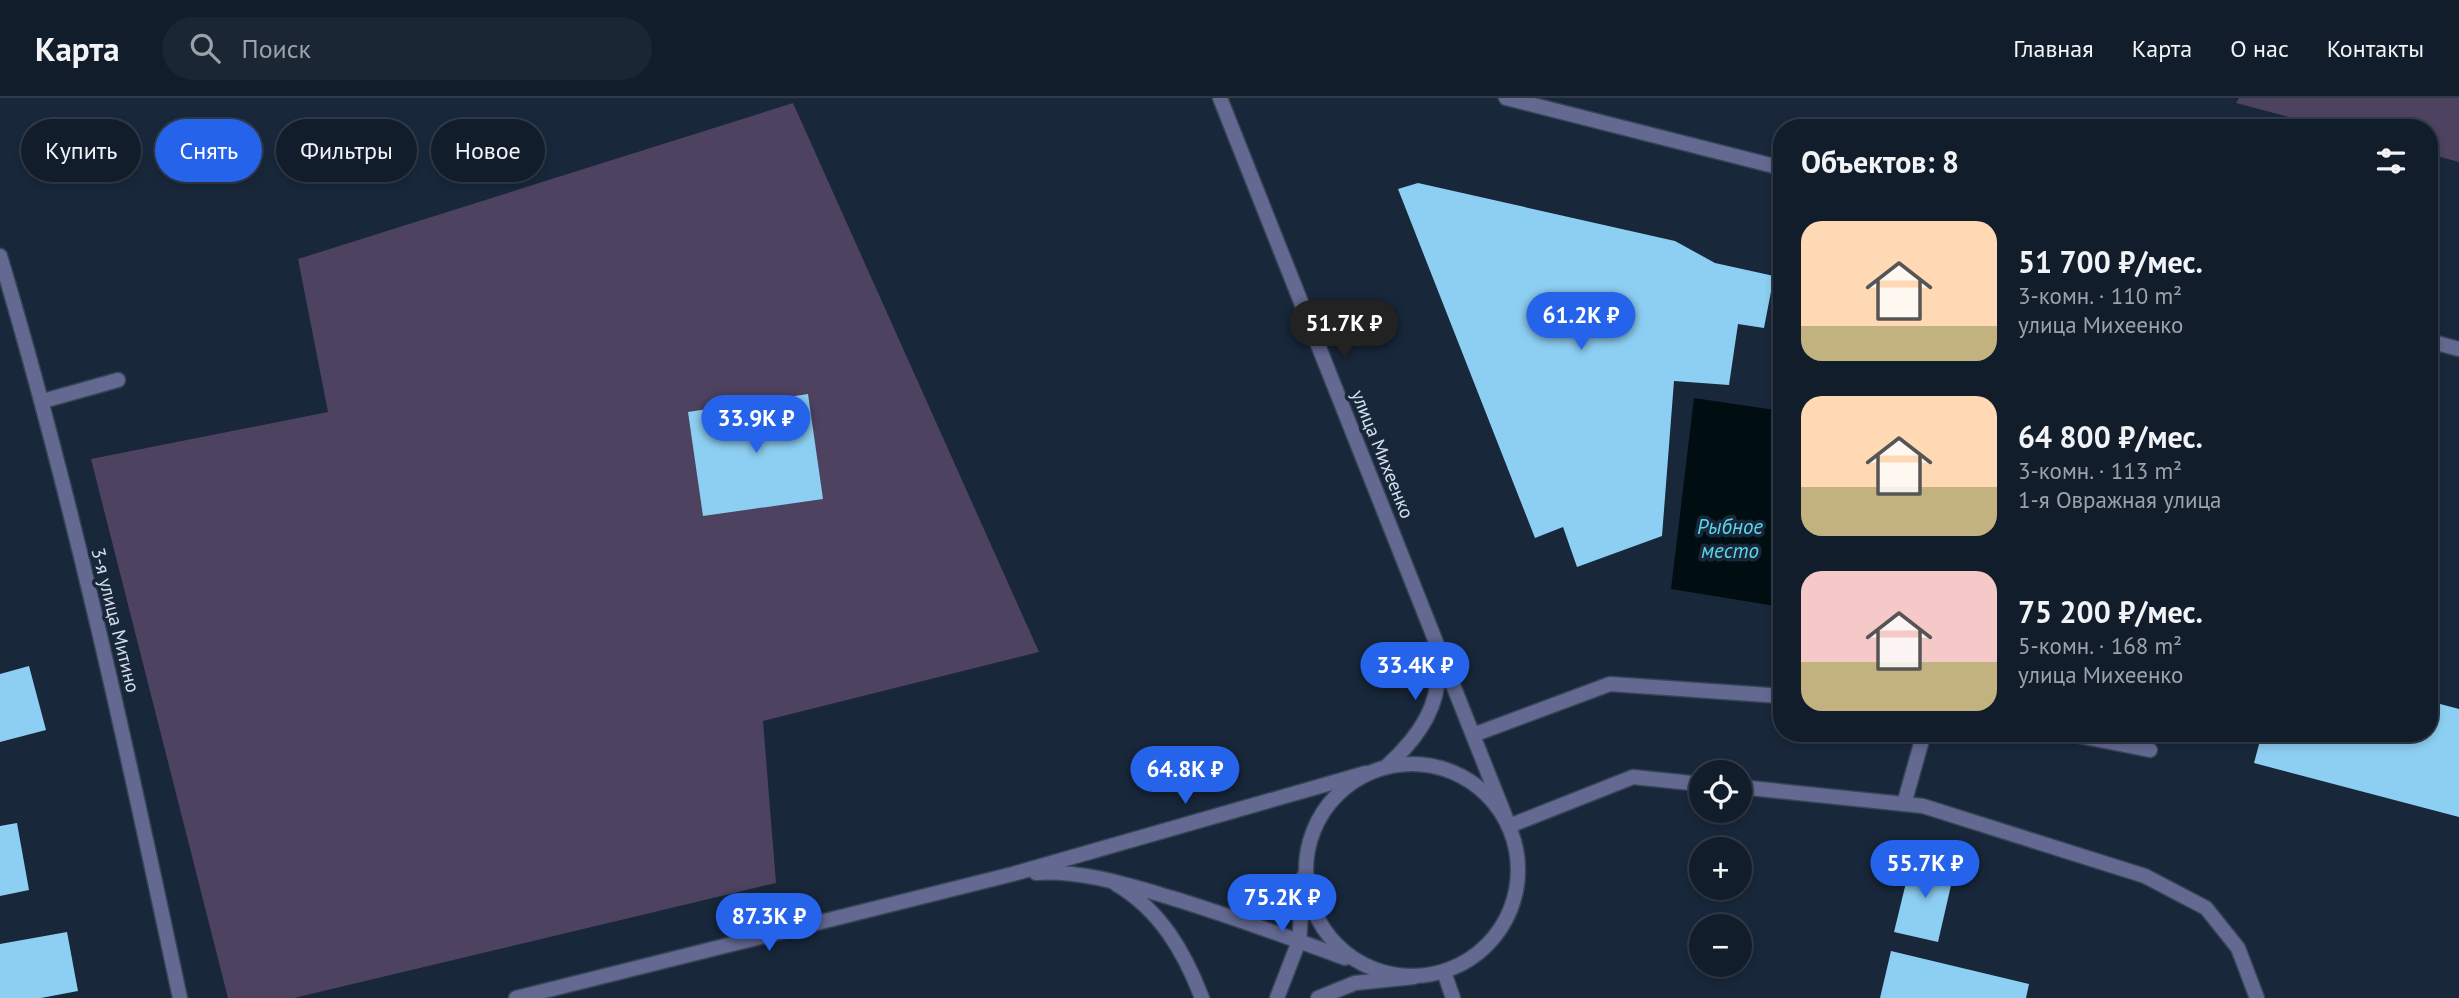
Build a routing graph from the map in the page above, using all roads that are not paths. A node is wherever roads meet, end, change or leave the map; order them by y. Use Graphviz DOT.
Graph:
graph roads {
  1 [pos="1220,98"];
  2 [pos="1506,98"];
  3 [pos="1773,166"];
  4 [pos="0,256"];
  5 [pos="2438,343"];
  6 [pos="2459,349"];
  7 [pos="118,380"];
  8 [pos="43,401"];
  9 [pos="1434,635"];
  10 [pos="1773,695"];
  11 [pos="1473,735"];
  12 [pos="1921,742"];
  13 [pos="2110,742"];
  14 [pos="2150,750"];
  15 [pos="1387,766"];
  16 [pos="1366,773"];
  17 [pos="1689,782"];
  18 [pos="1752,789"];
  19 [pos="1904,804"];
  20 [pos="1509,826"];
  21 [pos="1013,874"];
  22 [pos="1304,876"];
  23 [pos="1108,880"];
  24 [pos="1299,941"];
  25 [pos="1357,962"];
  26 [pos="1444,972"];
  27 [pos="1414,977"];
  28 [pos="180,998"];
  29 [pos="516,998"];
  30 [pos="1202,998"];
  31 [pos="1277,998"];
  32 [pos="1318,998"];
  33 [pos="1453,998"];
  34 [pos="2257,998"];
  1 -- 9 [label="street, улица Михеенко"];
  2 -- 3 [label="street"];
  4 -- 8 [label="street, 3-я улица Митино"];
  5 -- 6 [label="street"];
  7 -- 8 [label="street"];
  8 -- 28 [label="street, 3-я улица Митино"];
  9 -- 11 [label="street, улица Михеенко"];
  9 -- 15 [label="street"];
  10 -- 11 [label="street"];
  11 -- 20 [label="street, улица Михеенко"];
  12 -- 19 [label="street"];
  13 -- 14 [label="street"];
  15 -- 16 [label="street"];
  15 -- 20 [label="street"];
  16 -- 21 [label="street"];
  16 -- 22 [label="street"];
  17 -- 20 [label="street"];
  18 -- 19 [label="street"];
  19 -- 34 [label="street"];
  20 -- 26 [label="street"];
  21 -- 23 [label="street"];
  21 -- 29 [label="street"];
  22 -- 24 [label="street"];
  22 -- 25 [label="street"];
  23 -- 24 [label="street"];
  23 -- 30 [label="street"];
  24 -- 25 [label="street"];
  24 -- 31 [label="street"];
  25 -- 27 [label="street"];
  26 -- 27 [label="street"];
  26 -- 33 [label="street"];
  27 -- 32 [label="street"];
}
